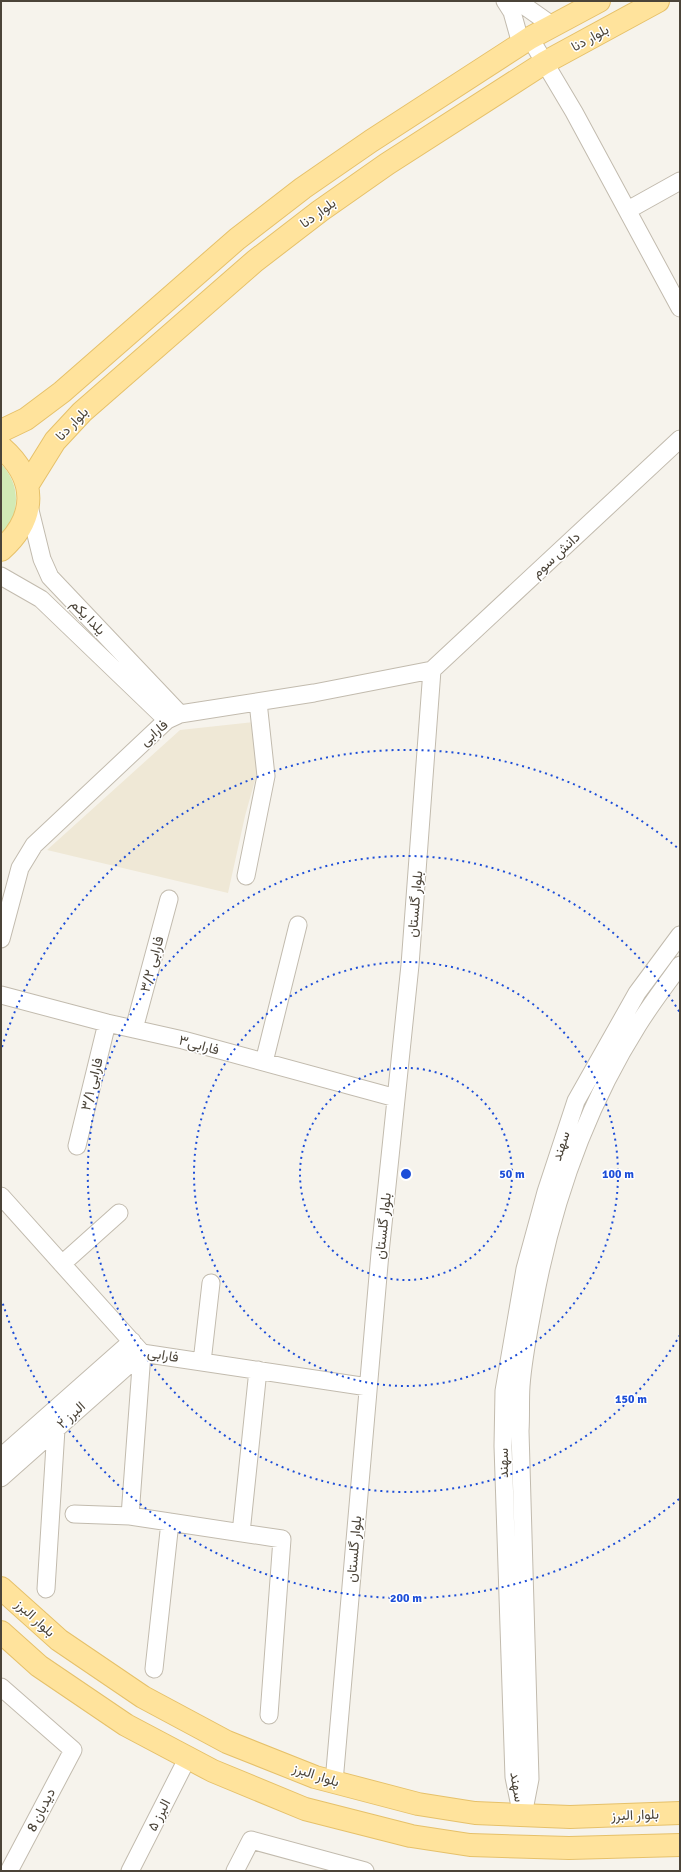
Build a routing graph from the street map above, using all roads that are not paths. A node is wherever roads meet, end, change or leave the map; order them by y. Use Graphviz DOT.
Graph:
graph roads {
  1 [pos="506,1"];
  2 [pos="522,1"];
  3 [pos="599,1"];
  4 [pos="658,1"];
  5 [pos="553,26"];
  6 [pos="526,41"];
  7 [pos="544,63"];
  8 [pos="680,182"];
  9 [pos="628,210"];
  10 [pos="680,308"];
  11 [pos="1,431"];
  12 [pos="680,439"];
  13 [pos="1,447"];
  14 [pos="28,494"];
  15 [pos="1,550"];
  16 [pos="1,576"];
  17 [pos="432,670"];
  18 [pos="258,702"];
  19 [pos="174,717"];
  20 [pos="246,876"];
  21 [pos="169,899"];
  22 [pos="298,925"];
  23 [pos="680,934"];
  24 [pos="1,939"];
  25 [pos="680,965"];
  26 [pos="1,995"];
  27 [pos="107,1023"];
  28 [pos="134,1029"];
  29 [pos="264,1062"];
  30 [pos="396,1098"];
  31 [pos="77,1146"];
  32 [pos="1,1196"];
  33 [pos="119,1213"];
  34 [pos="62,1264"];
  35 [pos="211,1282"];
  36 [pos="137,1347"];
  37 [pos="202,1362"];
  38 [pos="258,1370"];
  39 [pos="368,1387"];
  40 [pos="56,1429"];
  41 [pos="1,1457"];
  42 [pos="1,1478"];
  43 [pos="74,1514"];
  44 [pos="130,1516"];
  45 [pos="170,1522"];
  46 [pos="241,1533"];
  47 [pos="1,1588"];
  48 [pos="46,1589"];
  49 [pos="1,1632"];
  50 [pos="154,1669"];
  51 [pos="1,1687"];
  52 [pos="268,1715"];
  53 [pos="187,1758"];
  54 [pos="334,1782"];
  55 [pos="680,1813"];
  56 [pos="522,1816"];
  57 [pos="680,1845"];
  58 [pos="520,1846"];
  59 [pos="9,1871"];
  60 [pos="130,1871"];
  61 [pos="235,1871"];
  62 [pos="365,1871"];
  1 -- 6 [label="street"];
  2 -- 5 [label="street"];
  3 -- 5 [label="main road, بلوار دنا"];
  4 -- 7 [label="main road, بلوار دنا"];
  5 -- 6 [label="main road, بلوار دنا"];
  6 -- 7 [label="street"];
  6 -- 11 [label="main road, بلوار دنا"];
  7 -- 9 [label="street"];
  7 -- 14 [label="main road, بلوار دنا"];
  8 -- 9 [label="street"];
  9 -- 10 [label="street"];
  12 -- 17 [label="street, دانش سوم"];
  13 -- 14 [label="main road"];
  14 -- 15 [label="main road"];
  14 -- 19 [label="street, یلدا یکم"];
  16 -- 19 [label="street, یلدا یکم"];
  17 -- 18 [label="street, فارابی"];
  17 -- 30 [label="street, بلوار گلستان"];
  18 -- 19 [label="street, فارابی"];
  18 -- 20 [label="street"];
  19 -- 24 [label="street, فارابی"];
  21 -- 28 [label="street, فارابی ۳/۲"];
  22 -- 29 [label="street"];
  23 -- 56 [label="street, سهند"];
  25 -- 56 [label="street, سهند"];
  26 -- 27 [label="street, فارابی۳"];
  27 -- 28 [label="street, فارابی۳"];
  27 -- 31 [label="street, فارابی ۳/۱"];
  28 -- 29 [label="street, فارابی۳"];
  29 -- 30 [label="street, فارابی۳"];
  30 -- 39 [label="street, بلوار گلستان"];
  32 -- 34 [label="street, فارابی"];
  33 -- 34 [label="street"];
  34 -- 36 [label="street, فارابی"];
  35 -- 37 [label="street"];
  36 -- 37 [label="street, فارابی"];
  36 -- 40 [label="street, البرز ۲"];
  36 -- 41 [label="street, البرز ۲"];
  36 -- 44 [label="street"];
  37 -- 38 [label="street, فارابی"];
  38 -- 39 [label="street, فارابی"];
  38 -- 46 [label="street"];
  39 -- 54 [label="street, بلوار گلستان"];
  40 -- 42 [label="street, البرز ۲"];
  40 -- 48 [label="street"];
  43 -- 44 [label="street"];
  44 -- 45 [label="street"];
  45 -- 46 [label="street"];
  45 -- 50 [label="street"];
  46 -- 52 [label="street"];
  47 -- 54 [label="main road, بلوار البرز"];
  49 -- 53 [label="main road"];
  51 -- 59 [label="street, دیدبان 8"];
  53 -- 58 [label="main road"];
  53 -- 60 [label="street, البرز ۵"];
  54 -- 56 [label="main road, بلوار البرز"];
  55 -- 56 [label="main road, بلوار البرز"];
  56 -- 58 [label="main road"];
  57 -- 58 [label="main road"];
  61 -- 62 [label="street"];
}
